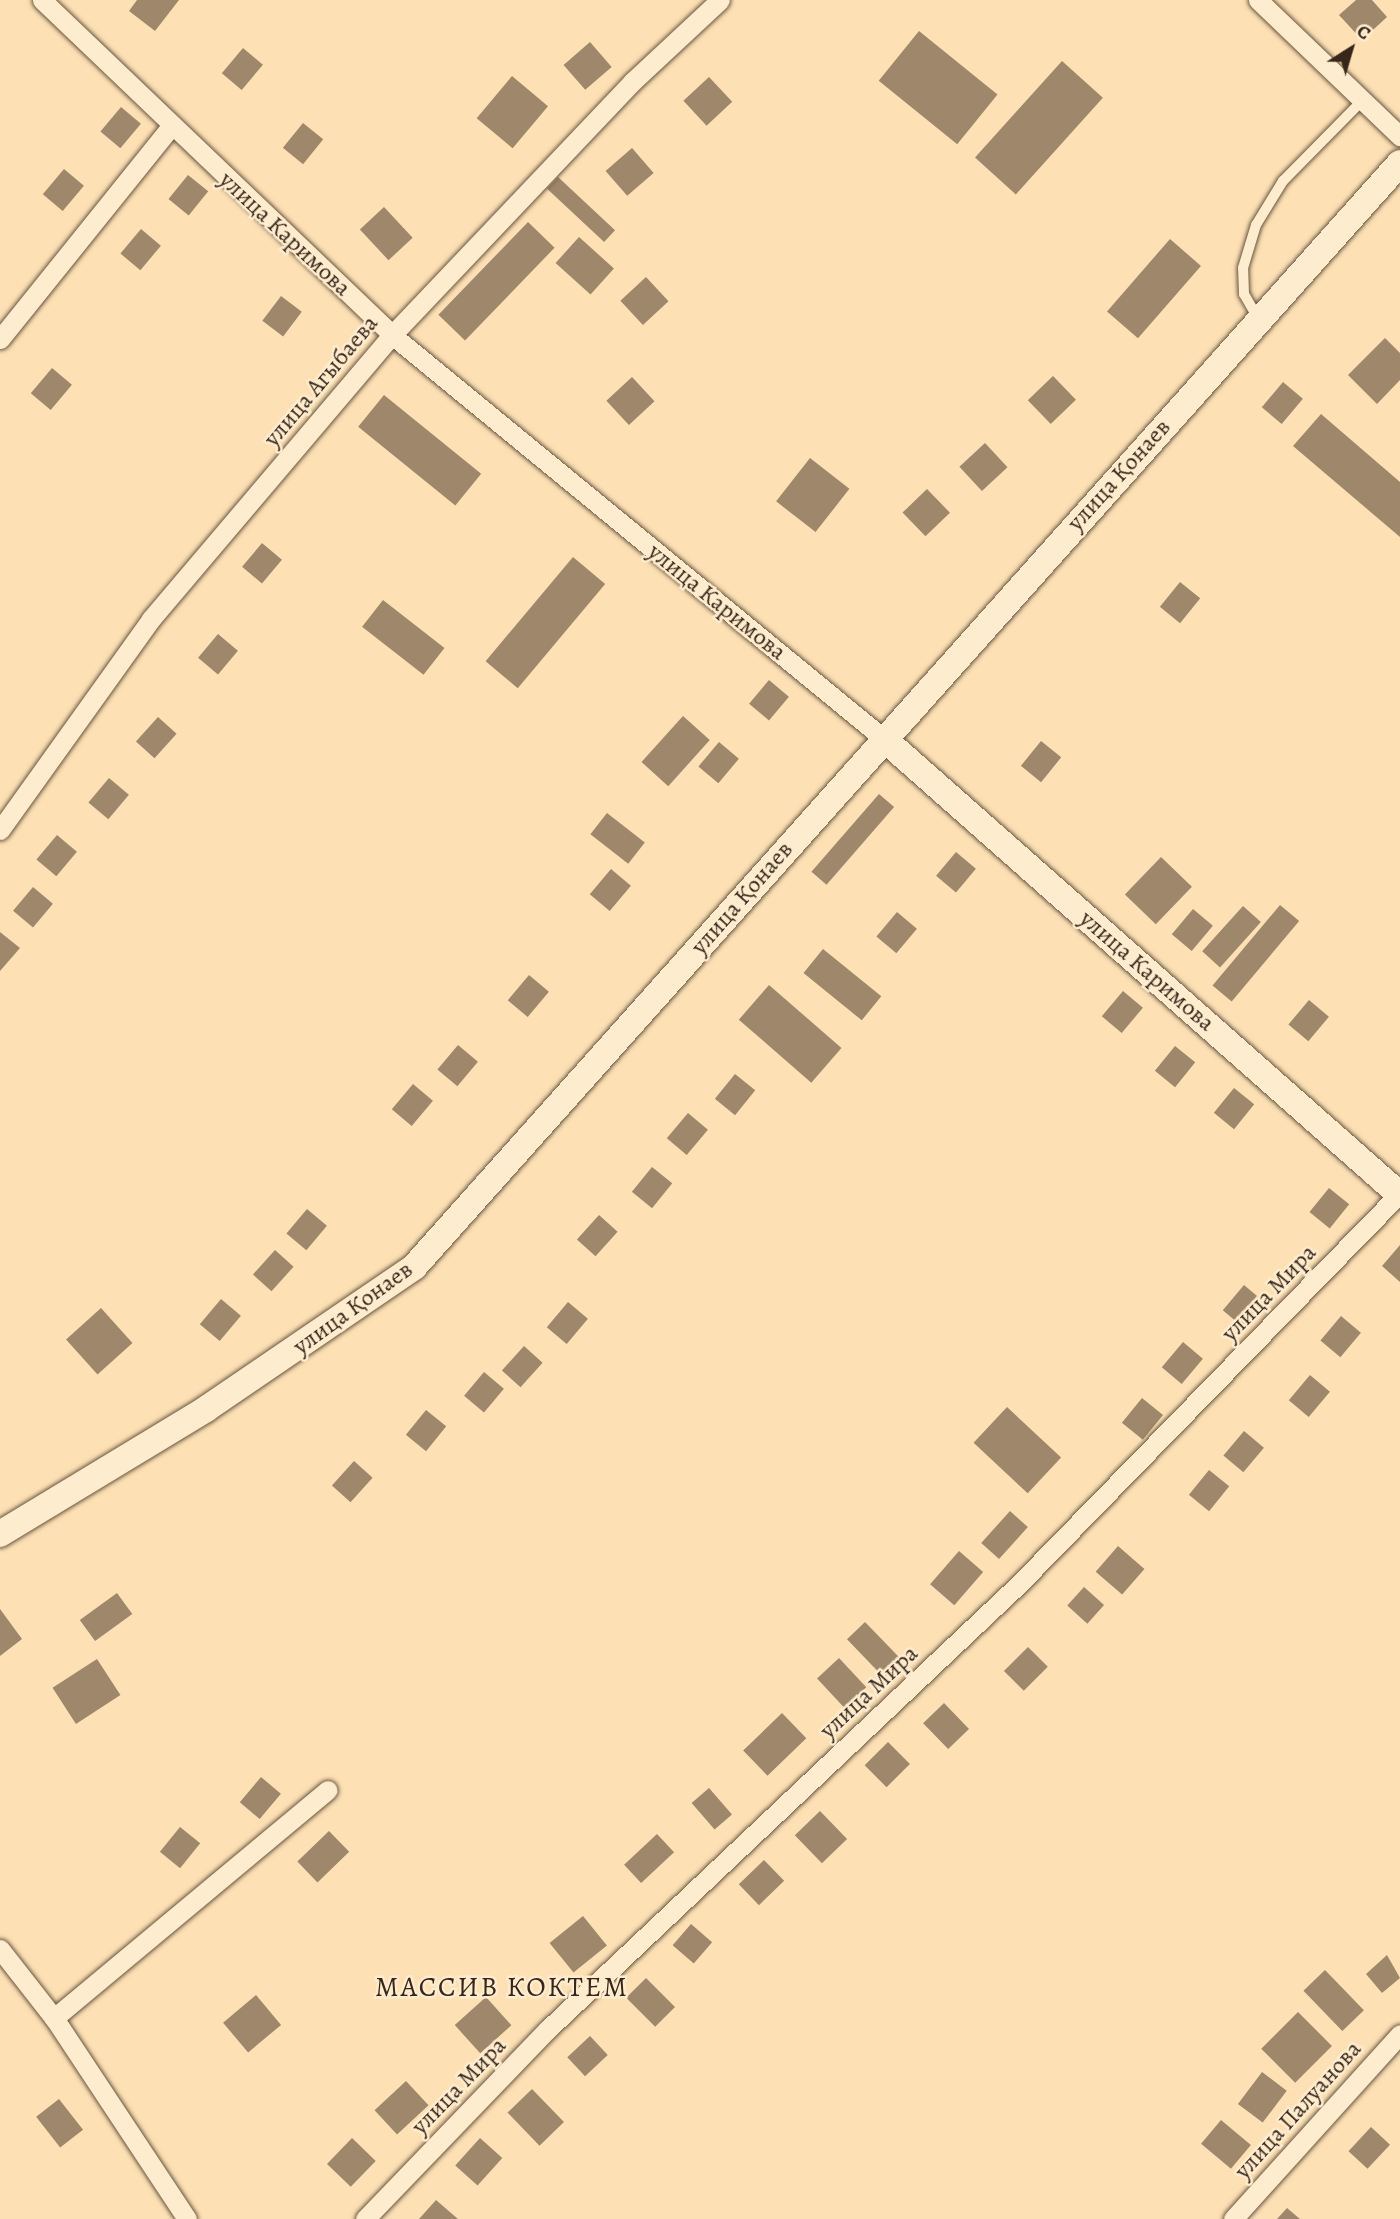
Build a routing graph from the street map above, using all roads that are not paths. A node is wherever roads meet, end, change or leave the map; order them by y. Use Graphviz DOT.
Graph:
graph roads {
  1 [pos="42,0"];
  2 [pos="720,0"];
  3 [pos="1258,0"];
  4 [pos="1363,100"];
  5 [pos="171,126"];
  6 [pos="1400,136"];
  7 [pos="1400,163"];
  8 [pos="1259,320"];
  9 [pos="392,335"];
  10 [pos="0,339"];
  11 [pos="883,738"];
  12 [pos="0,830"];
  13 [pos="1400,1194"];
  14 [pos="0,1534"];
  15 [pos="328,1790"];
  16 [pos="0,1950"];
  17 [pos="54,2018"];
  18 [pos="1400,2034"];
  19 [pos="187,2219"];
  20 [pos="365,2219"];
  21 [pos="1233,2219"];
  1 -- 5 [label="street, улица Каримова"];
  2 -- 9 [label="street, улица Агыбаева"];
  3 -- 4 [label="street"];
  4 -- 6 [label="street"];
  4 -- 8 [label="lane"];
  5 -- 9 [label="street, улица Каримова"];
  5 -- 10 [label="street"];
  7 -- 8 [label="main road, улица Қонаев"];
  8 -- 11 [label="main road, улица Қонаев"];
  9 -- 11 [label="street, улица Каримова"];
  9 -- 12 [label="street, улица Агыбаева"];
  11 -- 13 [label="main road, улица Каримова"];
  11 -- 14 [label="main road, улица Қонаев"];
  13 -- 20 [label="street, улица Мира"];
  15 -- 17 [label="street"];
  16 -- 17 [label="street"];
  17 -- 19 [label="street"];
  18 -- 21 [label="street, улица Палуанова"];
}
